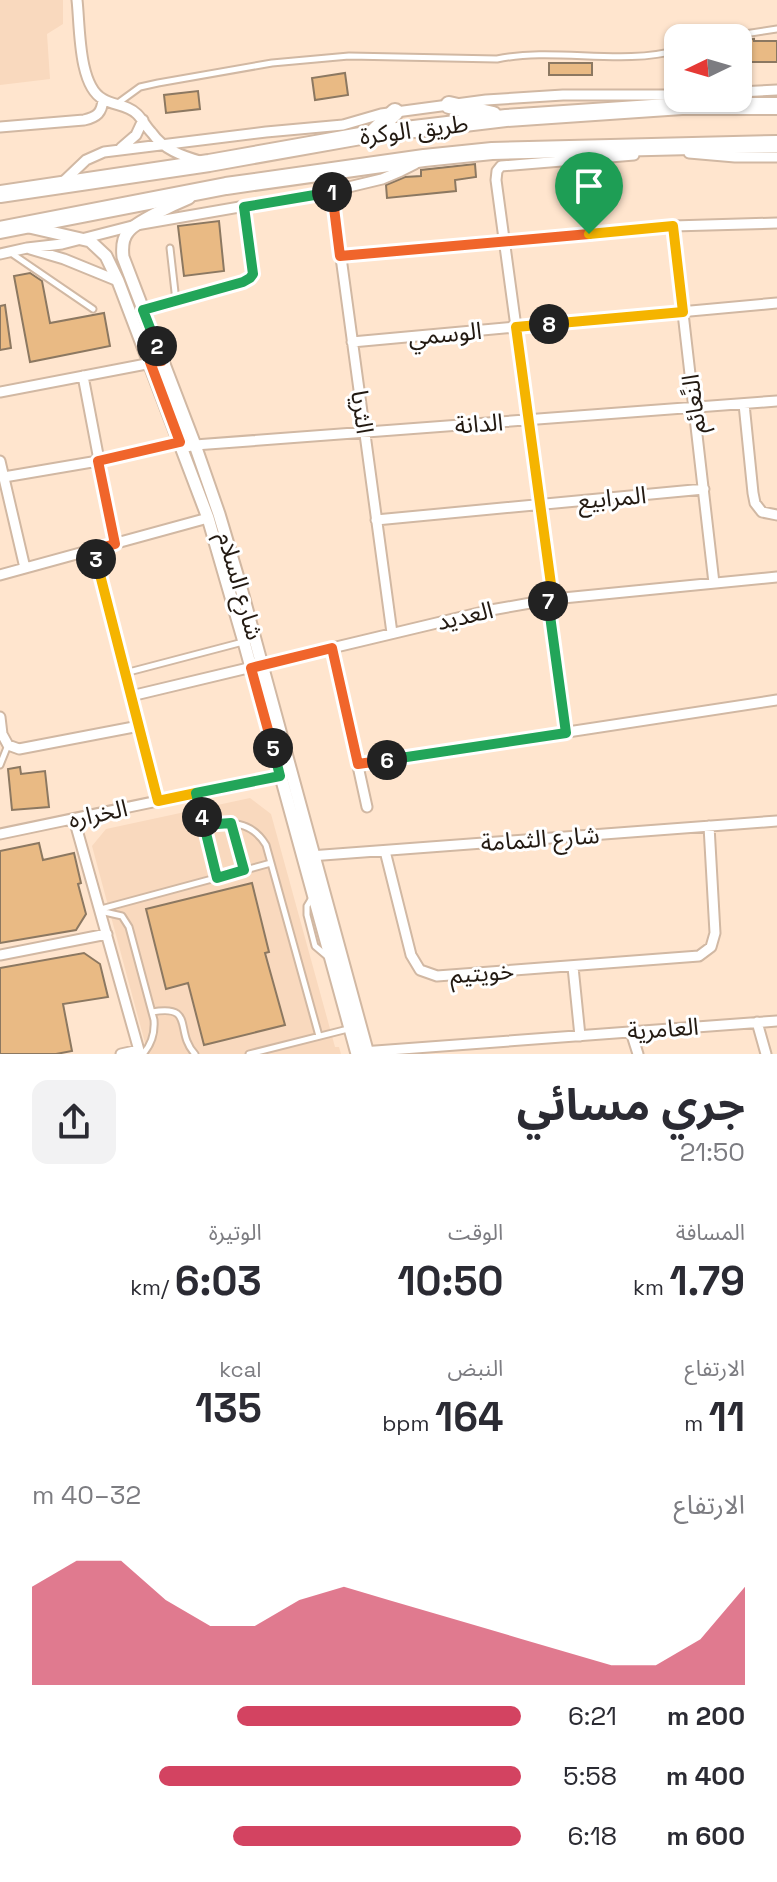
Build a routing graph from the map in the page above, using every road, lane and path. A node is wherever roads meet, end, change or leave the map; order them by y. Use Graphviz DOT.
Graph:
graph roads {
  1 [pos="77,0"];
  2 [pos="777,29"];
  3 [pos="752,33"];
  4 [pos="664,52"];
  5 [pos="777,90"];
  6 [pos="752,91"];
  7 [pos="664,95"];
  8 [pos="103,99"];
  9 [pos="117,103"];
  10 [pos="449,105"];
  11 [pos="777,106"];
  12 [pos="395,112"];
  13 [pos="506,118"];
  14 [pos="143,120"];
  15 [pos="0,127"];
  16 [pos="372,134"];
  17 [pos="162,144"];
  18 [pos="777,144"];
  19 [pos="116,150"];
  20 [pos="549,150"];
  21 [pos="777,157"];
  22 [pos="424,158"];
  23 [pos="565,160"];
  24 [pos="209,163"];
  25 [pos="226,186"];
  26 [pos="55,187"];
  27 [pos="332,191"];
  28 [pos="0,194"];
  29 [pos="244,207"];
  30 [pos="777,223"];
  31 [pos="20,225"];
  32 [pos="136,225"];
  33 [pos="673,226"];
  34 [pos="0,230"];
  35 [pos="82,239"];
  36 [pos="505,241"];
  37 [pos="27,248"];
  38 [pos="170,248"];
  39 [pos="5,253"];
  40 [pos="340,256"];
  41 [pos="118,281"];
  42 [pos="176,301"];
  43 [pos="777,303"];
  44 [pos="93,309"];
  45 [pos="143,310"];
  46 [pos="683,312"];
  47 [pos="516,327"];
  48 [pos="352,342"];
  49 [pos="156,361"];
  50 [pos="83,376"];
  51 [pos="0,392"];
  52 [pos="777,401"];
  53 [pos="744,404"];
  54 [pos="694,408"];
  55 [pos="529,420"];
  56 [pos="364,432"];
  57 [pos="181,445"];
  58 [pos="195,445"];
  59 [pos="0,461"];
  60 [pos="98,461"];
  61 [pos="4,477"];
  62 [pos="704,489"];
  63 [pos="540,504"];
  64 [pos="777,515"];
  65 [pos="208,518"];
  66 [pos="376,520"];
  67 [pos="115,544"];
  68 [pos="93,550"];
  69 [pos="25,568"];
  70 [pos="0,575"];
  71 [pos="777,577"];
  72 [pos="714,583"];
  73 [pos="550,599"];
  74 [pos="392,633"];
  75 [pos="244,642"];
  76 [pos="332,648"];
  77 [pos="257,666"];
  78 [pos="125,673"];
  79 [pos="131,696"];
  80 [pos="777,700"];
  81 [pos="0,717"];
  82 [pos="139,726"];
  83 [pos="566,733"];
  84 [pos="8,745"];
  85 [pos="358,764"];
  86 [pos="0,765"];
  87 [pos="285,775"];
  88 [pos="196,793"];
  89 [pos="158,801"];
  90 [pos="367,807"];
  91 [pos="74,819"];
  92 [pos="777,821"];
  93 [pos="231,823"];
  94 [pos="204,825"];
  95 [pos="709,826"];
  96 [pos="0,834"];
  97 [pos="385,851"];
  98 [pos="309,856"];
  99 [pos="271,863"];
  100 [pos="244,870"];
  101 [pos="217,878"];
  102 [pos="100,910"];
  103 [pos="107,934"];
  104 [pos="0,955"];
  105 [pos="573,967"];
  106 [pos="152,1012"];
  107 [pos="777,1021"];
  108 [pos="757,1022"];
  109 [pos="349,1028"];
  110 [pos="631,1032"];
  111 [pos="319,1036"];
  112 [pos="580,1036"];
  113 [pos="509,1041"];
  114 [pos="141,1053"];
  115 [pos="362,1053"];
  116 [pos="121,1054"];
  117 [pos="195,1054"];
  118 [pos="249,1054"];
  119 [pos="513,1054"];
  120 [pos="638,1054"];
  121 [pos="766,1054"];
  1 -- 8 [label="street"];
  2 -- 3 [label="lane"];
  4 -- 9 [label="lane"];
  5 -- 6 [label="street"];
  7 -- 10 [label="street, طريق الوكرة"];
  8 -- 9 [label="street"];
  8 -- 15 [label="street"];
  9 -- 14 [label="street"];
  10 -- 12 [label="street, طريق الوكرة"];
  10 -- 13 [label="highway"];
  11 -- 13 [label="highway, طريق الوكرة"];
  12 -- 16 [label="highway"];
  12 -- 17 [label="street, طريق الوكرة"];
  13 -- 16 [label="highway, طريق الوكرة"];
  14 -- 17 [label="street"];
  14 -- 19 [label="street"];
  16 -- 24 [label="highway, طريق الوكرة"];
  17 -- 19 [label="street, طريق الوكرة"];
  17 -- 24 [label="street"];
  18 -- 20 [label="highway, طريق الوكرة"];
  19 -- 26 [label="street, طريق الوكرة"];
  20 -- 22 [label="highway, طريق الوكرة"];
  20 -- 23 [label="highway"];
  21 -- 23 [label="street"];
  22 -- 25 [label="highway, طريق الوكرة"];
  22 -- 27 [label="street, طريق الوكرة"];
  23 -- 36 [label="street"];
  24 -- 26 [label="highway, طريق الوكرة"];
  25 -- 31 [label="highway, طريق الوكرة"];
  25 -- 32 [label="street"];
  26 -- 28 [label="highway, طريق الوكرة"];
  27 -- 29 [label="street, طريق الوكرة"];
  27 -- 40 [label="street, الثريا"];
  29 -- 32 [label="street, طريق الوكرة"];
  29 -- 42 [label="lane"];
  30 -- 33 [label="street"];
  31 -- 34 [label="highway, طريق الوكرة"];
  31 -- 35 [label="street, شارع السلام"];
  32 -- 35 [label="street, طريق الوكرة"];
  32 -- 45 [label="street, شارع السلام"];
  33 -- 36 [label="street"];
  33 -- 46 [label="street, النًعائم"];
  35 -- 37 [label="street, طريق الوكرة"];
  35 -- 41 [label="street, شارع السلام"];
  36 -- 40 [label="street"];
  36 -- 47 [label="street"];
  37 -- 39 [label="street, طريق الوكرة"];
  37 -- 41 [label="street"];
  38 -- 42 [label="lane"];
  39 -- 44 [label="lane"];
  40 -- 48 [label="street, الثريا"];
  41 -- 49 [label="street, شارع السلام"];
  42 -- 45 [label="lane"];
  43 -- 46 [label="street, الوسمي"];
  45 -- 49 [label="street, شارع السلام"];
  46 -- 47 [label="street, الوسمي"];
  46 -- 54 [label="street, النًعائم"];
  47 -- 48 [label="street, الوسمي"];
  47 -- 55 [label="street"];
  48 -- 56 [label="street, الثريا"];
  49 -- 50 [label="street"];
  49 -- 57 [label="street, شارع السلام"];
  49 -- 58 [label="street, شارع السلام"];
  50 -- 51 [label="street"];
  50 -- 60 [label="street"];
  52 -- 53 [label="street, الدانة"];
  53 -- 54 [label="street, الدانة"];
  53 -- 64 [label="street"];
  54 -- 55 [label="street, الدانة"];
  54 -- 62 [label="street, النًعائم"];
  55 -- 56 [label="street, الدانة"];
  55 -- 63 [label="street"];
  56 -- 58 [label="street, الدانة"];
  56 -- 66 [label="street, الثريا"];
  57 -- 58 [label="street, الدانة"];
  57 -- 60 [label="street, الدانة"];
  57 -- 65 [label="street, شارع السلام"];
  58 -- 77 [label="street, شارع السلام"];
  59 -- 61 [label="street"];
  60 -- 61 [label="street, الدانة"];
  60 -- 67 [label="street"];
  61 -- 69 [label="street"];
  62 -- 63 [label="street, المرابيع"];
  62 -- 72 [label="street, النًعائم"];
  63 -- 66 [label="street, المرابيع"];
  63 -- 73 [label="street"];
  65 -- 67 [label="street"];
  65 -- 75 [label="street, شارع السلام"];
  66 -- 74 [label="street, الثريا"];
  67 -- 68 [label="street"];
  68 -- 69 [label="street"];
  68 -- 78 [label="street"];
  69 -- 70 [label="street"];
  71 -- 72 [label="street, العديد"];
  72 -- 73 [label="street, العديد"];
  73 -- 74 [label="street, العديد"];
  73 -- 83 [label="street"];
  74 -- 76 [label="street, العديد"];
  75 -- 77 [label="street, شارع السلام"];
  75 -- 78 [label="lane"];
  76 -- 77 [label="street, العديد"];
  76 -- 85 [label="street"];
  77 -- 79 [label="street, العديد"];
  77 -- 87 [label="street, شارع السلام"];
  78 -- 79 [label="street"];
  79 -- 82 [label="street"];
  80 -- 83 [label="street"];
  81 -- 84 [label="street"];
  82 -- 84 [label="street"];
  82 -- 89 [label="street"];
  83 -- 85 [label="street"];
  84 -- 86 [label="lane"];
  85 -- 90 [label="street"];
  87 -- 88 [label="street, الخراره"];
  87 -- 98 [label="street, شارع السلام"];
  88 -- 89 [label="street, الخراره"];
  88 -- 94 [label="lane"];
  89 -- 91 [label="street, الخراره"];
  91 -- 96 [label="street, الخراره"];
  91 -- 102 [label="street"];
  92 -- 95 [label="street, شارع الثمامة"];
  93 -- 94 [label="lane"];
  93 -- 99 [label="lane"];
  93 -- 100 [label="lane"];
  94 -- 101 [label="lane"];
  95 -- 97 [label="street, شارع الثمامة"];
  95 -- 105 [label="street, خويتيم"];
  97 -- 98 [label="street, شارع الثمامة"];
  97 -- 105 [label="street, خويتيم"];
  98 -- 109 [label="street, شارع السلام"];
  98 -- 115 [label="street, شارع السلام"];
  99 -- 100 [label="lane"];
  99 -- 111 [label="lane"];
  100 -- 101 [label="lane"];
  101 -- 102 [label="lane"];
  102 -- 103 [label="street"];
  102 -- 106 [label="lane"];
  103 -- 104 [label="street"];
  103 -- 114 [label="street"];
  105 -- 112 [label="street"];
  106 -- 114 [label="lane"];
  106 -- 117 [label="lane"];
  107 -- 108 [label="street, العامرية"];
  108 -- 110 [label="street, العامرية"];
  108 -- 121 [label="street"];
  109 -- 111 [label="lane"];
  109 -- 115 [label="street, شارع السلام"];
  110 -- 112 [label="street, العامرية"];
  110 -- 120 [label="street"];
  111 -- 118 [label="lane"];
  112 -- 113 [label="street, العامرية"];
  113 -- 115 [label="street, العامرية"];
  113 -- 119 [label="street"];
  114 -- 116 [label="street"];
}
